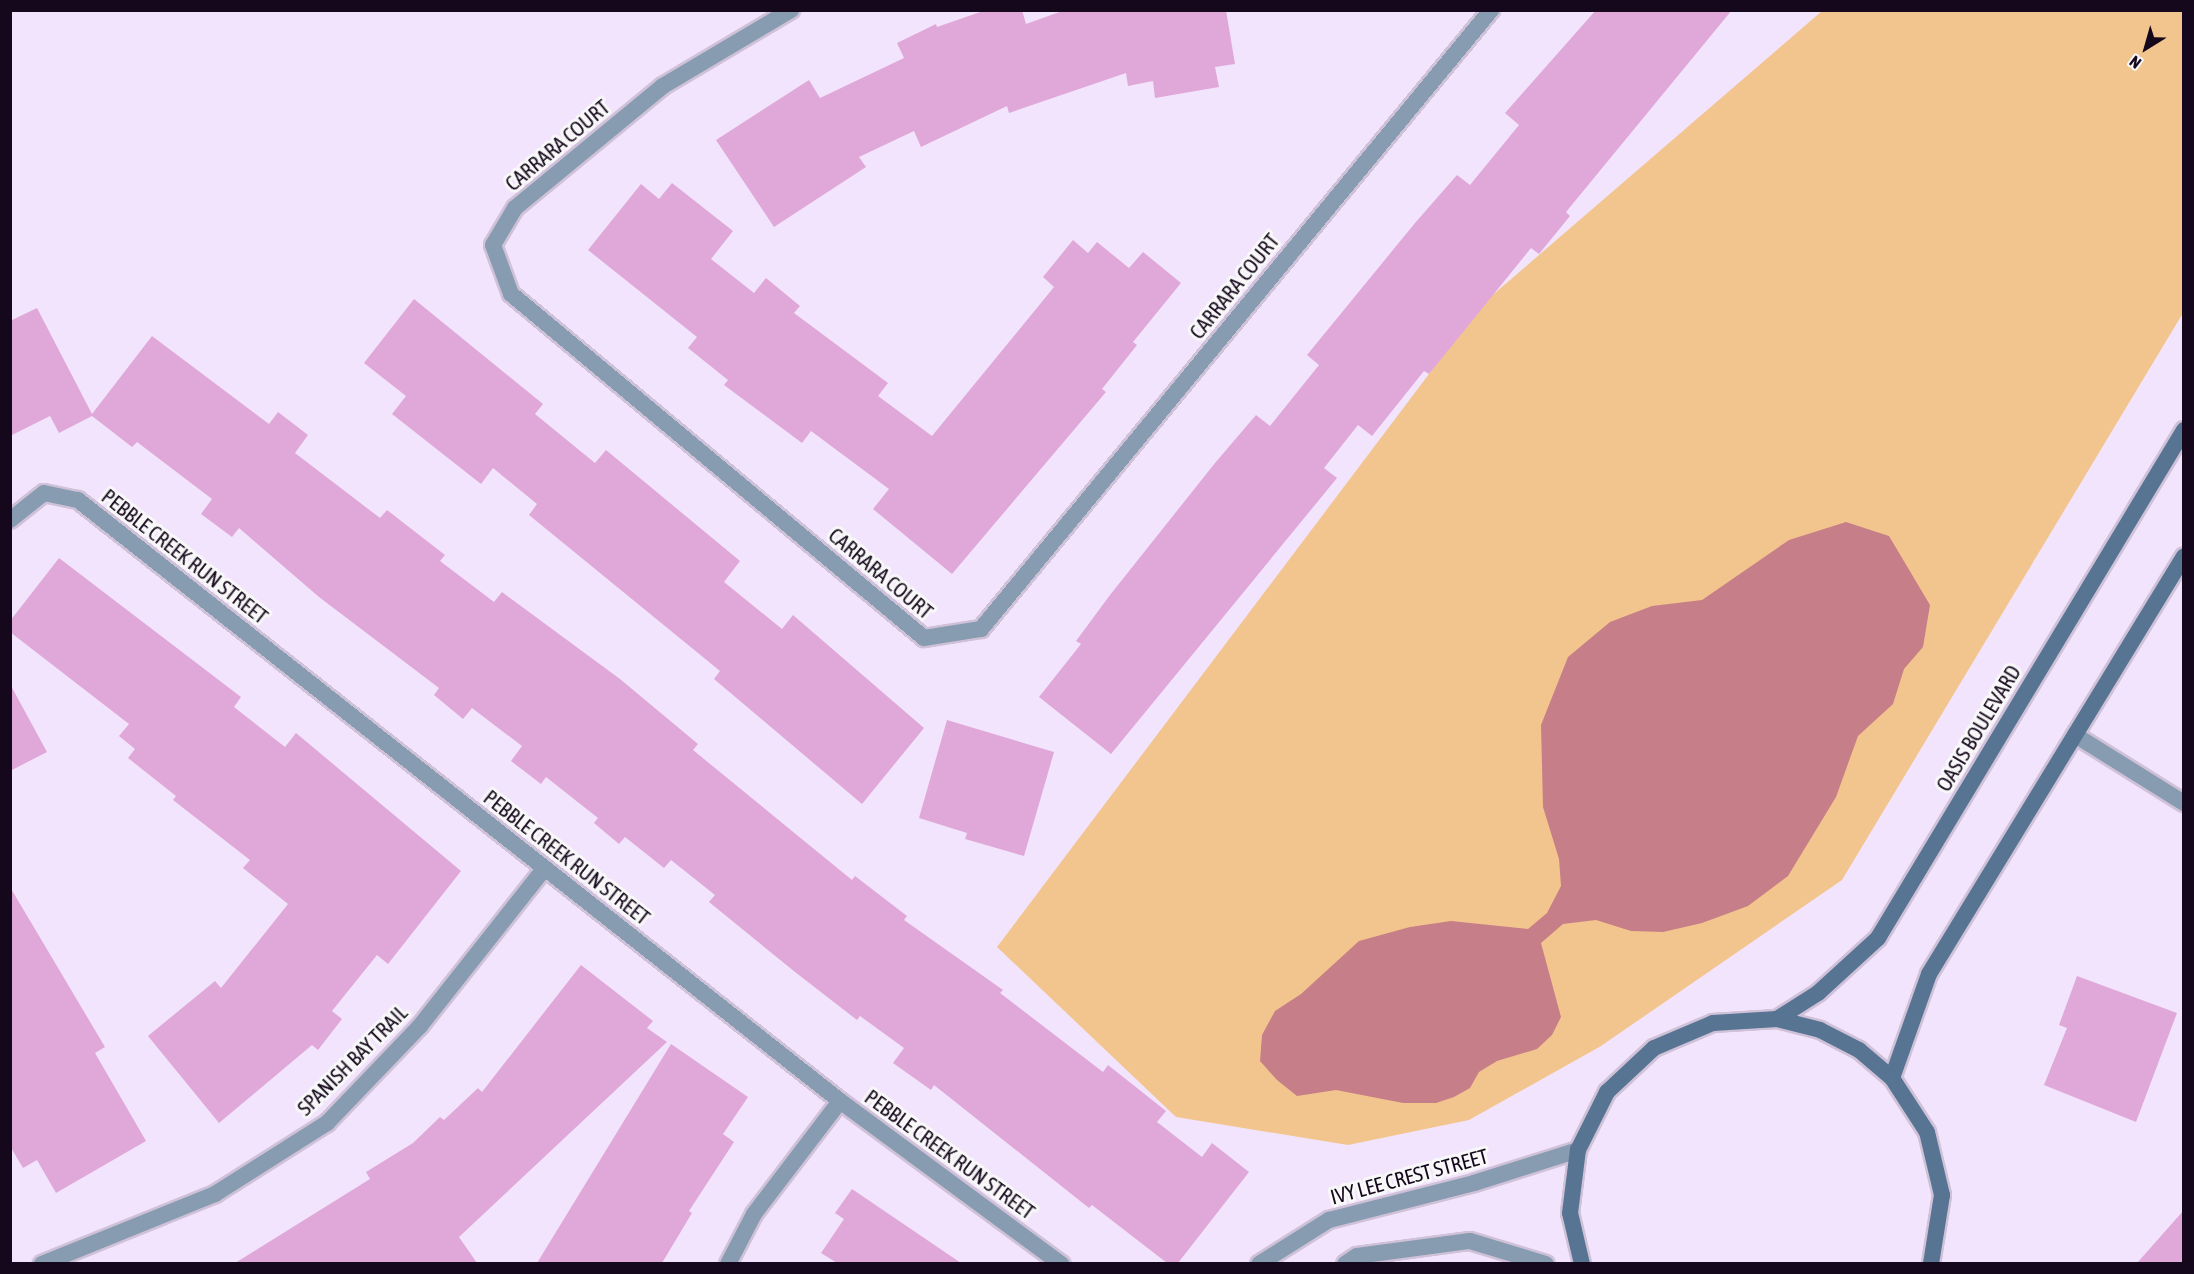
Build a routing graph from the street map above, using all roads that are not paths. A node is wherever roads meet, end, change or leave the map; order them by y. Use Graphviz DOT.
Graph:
graph roads {
  1 [pos="791,10"];
  2 [pos="1491,10"];
  3 [pos="2184,430"];
  4 [pos="10,520"];
  5 [pos="2184,557"];
  6 [pos="2075,735"];
  7 [pos="2184,803"];
  8 [pos="544,868"];
  9 [pos="1777,1019"];
  10 [pos="1892,1078"];
  11 [pos="840,1101"];
  12 [pos="1578,1150"];
  13 [pos="42,1263"];
  14 [pos="728,1263"];
  15 [pos="1061,1263"];
  16 [pos="1259,1263"];
  17 [pos="1345,1263"];
  18 [pos="1546,1263"];
  19 [pos="1582,1263"];
  20 [pos="1931,1263"];
  1 -- 2 [label="street, CARRARA COURT"];
  3 -- 9 [label="main road, OASIS BOULEVARD"];
  4 -- 8 [label="street, PEBBLE CREEK RUN STREET"];
  5 -- 6 [label="main road"];
  6 -- 7 [label="street"];
  6 -- 10 [label="main road"];
  8 -- 11 [label="street, PEBBLE CREEK RUN STREET"];
  8 -- 13 [label="street, SPANISH BAY TRAIL"];
  9 -- 10 [label="main road, OASIS BOULEVARD"];
  9 -- 12 [label="main road, OASIS BOULEVARD"];
  10 -- 20 [label="main road, OASIS BOULEVARD"];
  11 -- 14 [label="street"];
  11 -- 15 [label="street, PEBBLE CREEK RUN STREET"];
  12 -- 16 [label="street, IVY LEE CREST STREET"];
  12 -- 19 [label="main road, OASIS BOULEVARD"];
  17 -- 18 [label="street"];
}
